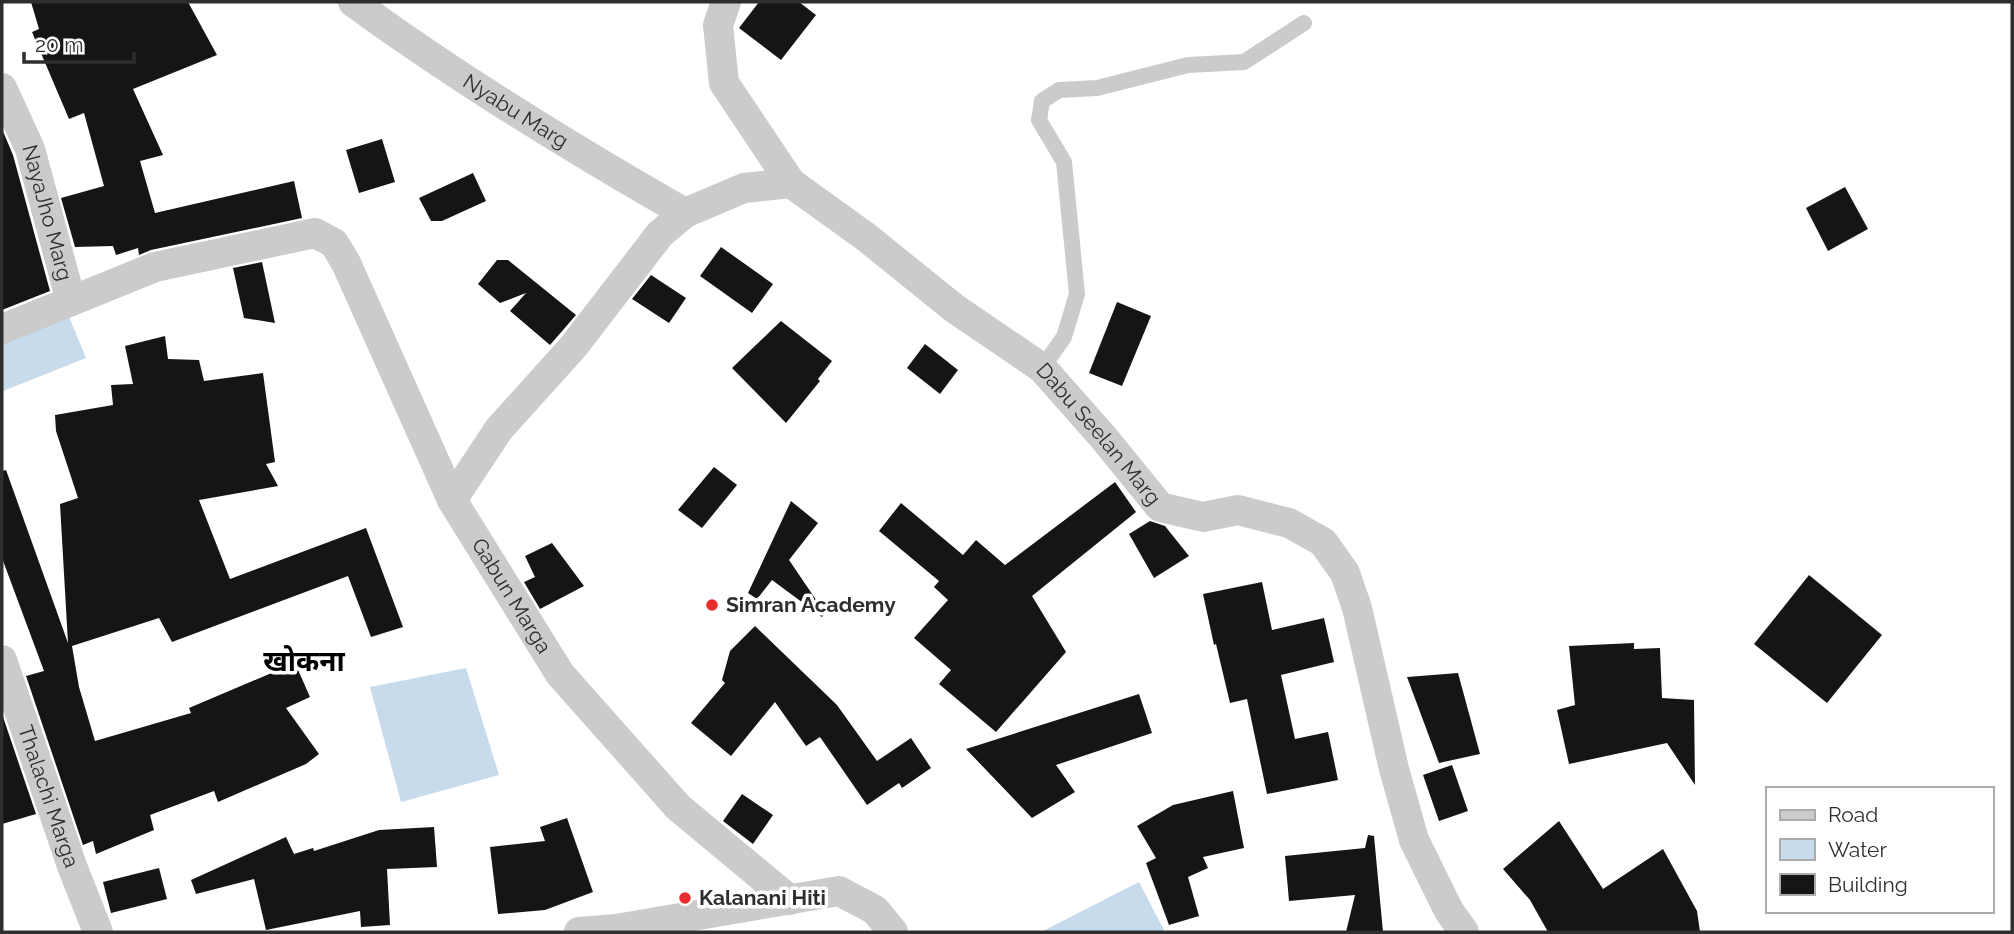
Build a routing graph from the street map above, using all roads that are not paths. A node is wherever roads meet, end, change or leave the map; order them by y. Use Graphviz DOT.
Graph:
graph roads {
  1 [pos="352,2"];
  2 [pos="726,2"];
  3 [pos="1304,23"];
  4 [pos="2,88"];
  5 [pos="791,183"];
  6 [pos="685,213"];
  7 [pos="71,302"];
  8 [pos="2,329"];
  9 [pos="1041,368"];
  10 [pos="452,500"];
  11 [pos="2,660"];
  12 [pos="790,900"];
  13 [pos="98,932"];
  14 [pos="579,932"];
  15 [pos="893,932"];
  16 [pos="1464,932"];
  1 -- 6 [label="street, Nyabu Marg"];
  2 -- 5 [label="street, Dabu Seelan Marg"];
  3 -- 9 [label="lane"];
  4 -- 7 [label="street, NayaJho Marg"];
  5 -- 6 [label="street"];
  5 -- 9 [label="street, Dabu Seelan Marg"];
  6 -- 10 [label="street"];
  7 -- 8 [label="street"];
  7 -- 10 [label="street, Gabun Marga"];
  9 -- 16 [label="street, Dabu Seelan Marg"];
  10 -- 12 [label="street, Gabun Marga"];
  11 -- 13 [label="street, Thalachi Marga"];
  12 -- 14 [label="street"];
  12 -- 15 [label="street"];
}
